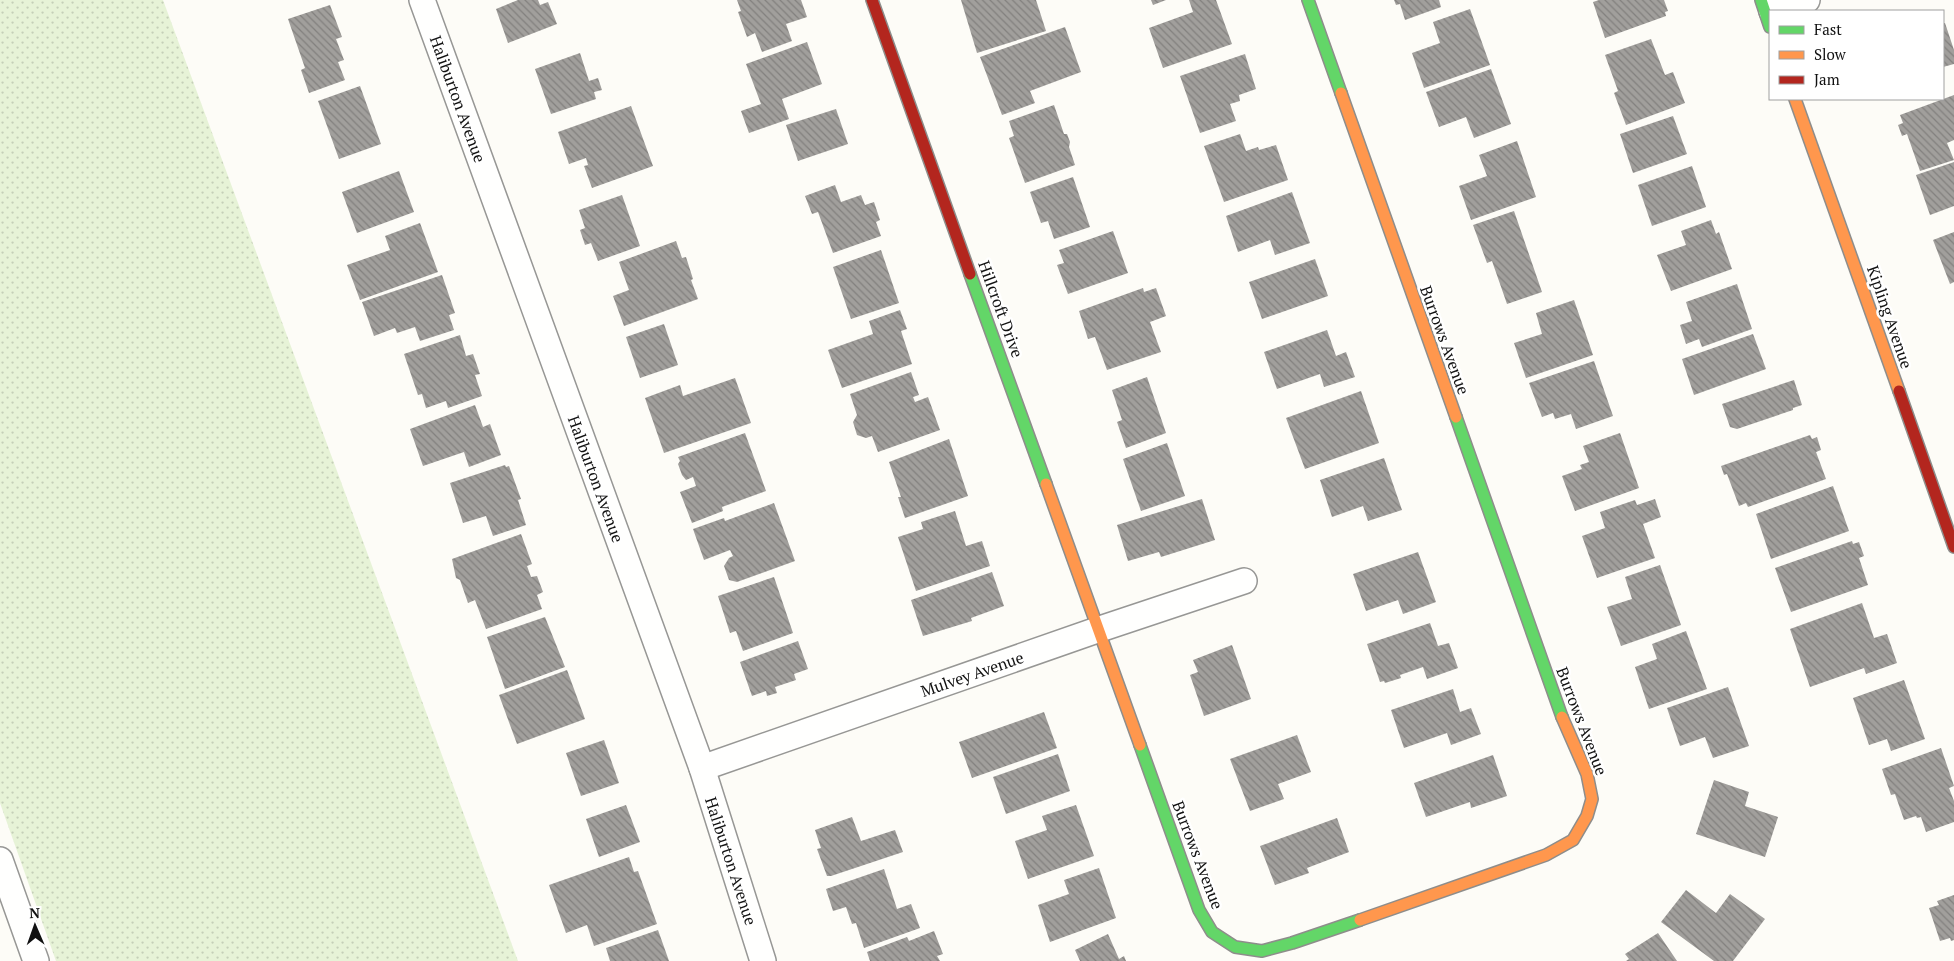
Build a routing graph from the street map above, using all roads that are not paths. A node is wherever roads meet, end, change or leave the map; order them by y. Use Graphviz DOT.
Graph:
graph roads {
  1 [pos="422,0"];
  2 [pos="872,0"];
  3 [pos="1308,0"];
  4 [pos="1807,0"];
  5 [pos="1777,10"];
  6 [pos="1796,100"];
  7 [pos="1954,547"];
  8 [pos="1244,581"];
  9 [pos="1100,629"];
  10 [pos="702,768"];
  11 [pos="0,860"];
  12 [pos="36,961"];
  13 [pos="762,961"];
  1 -- 10 [label="street, Haliburton Avenue"];
  2 -- 9 [label="street, Hillcroft Drive"];
  3 -- 9 [label="street, Burrows Avenue"];
  4 -- 5 [label="street"];
  6 -- 7 [label="street, Kipling Avenue"];
  8 -- 9 [label="street, Mulvey Avenue"];
  9 -- 10 [label="street, Mulvey Avenue"];
  10 -- 13 [label="street, Haliburton Avenue"];
  11 -- 12 [label="street"];
}
